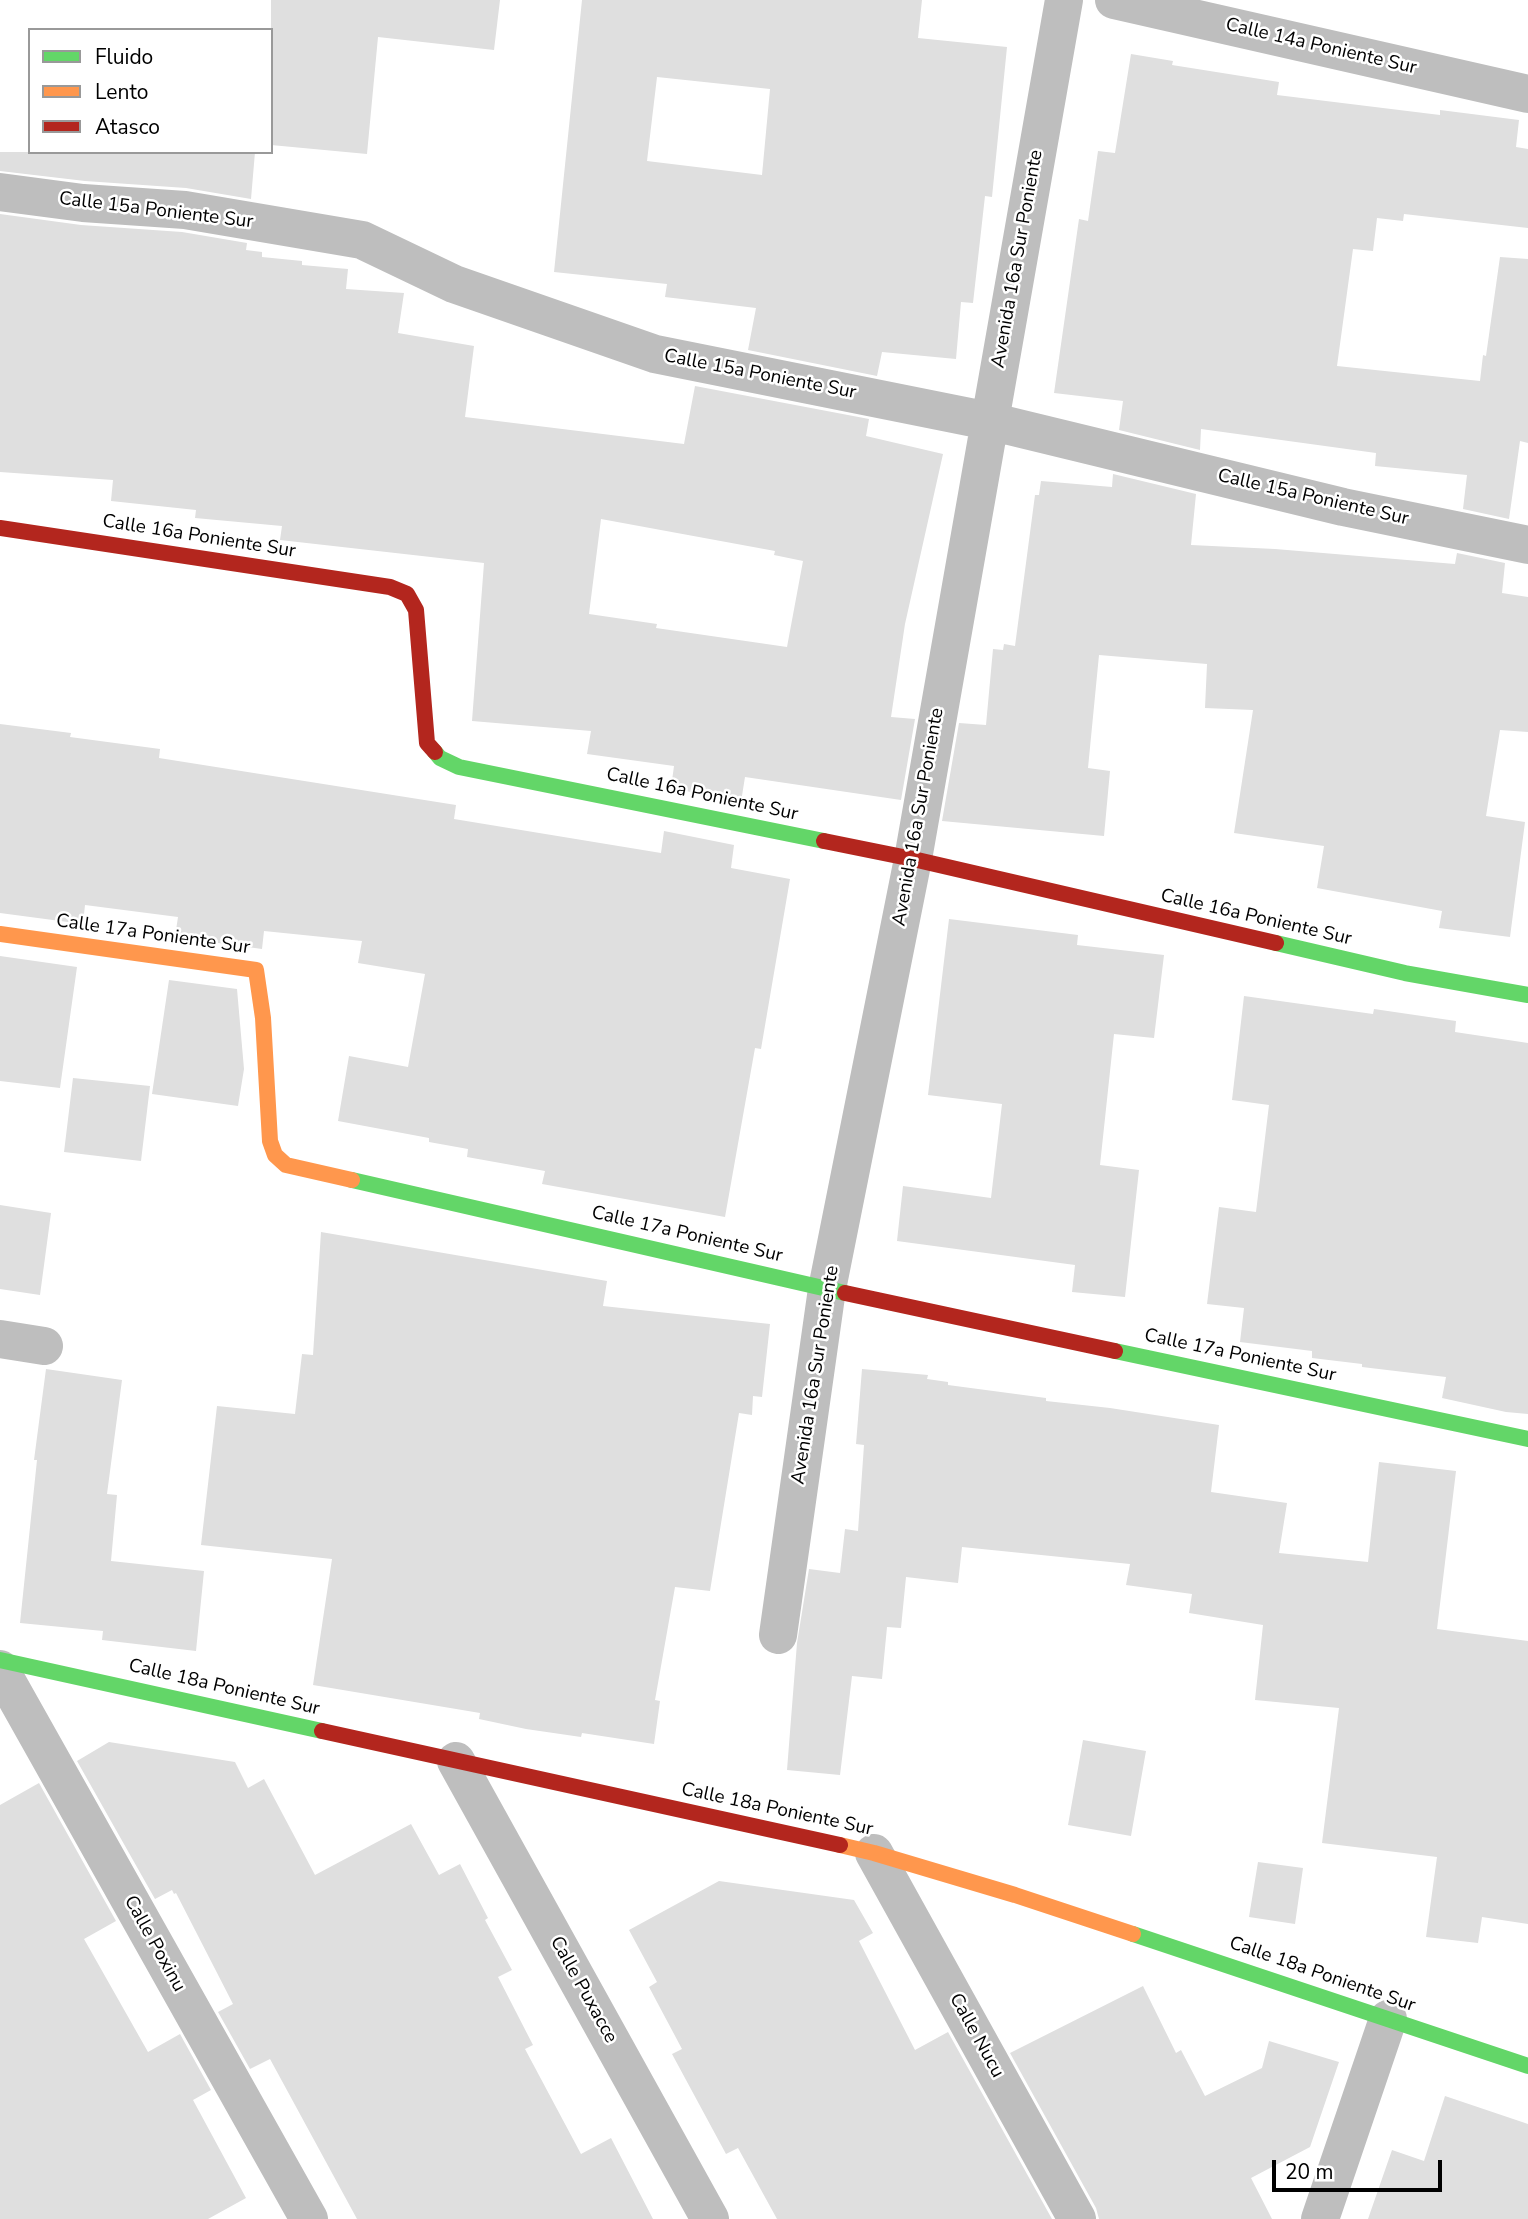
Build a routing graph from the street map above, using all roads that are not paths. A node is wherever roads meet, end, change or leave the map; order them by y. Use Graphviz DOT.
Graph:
graph roads {
  1 [pos="1064,0"];
  2 [pos="1114,0"];
  3 [pos="1528,94"];
  4 [pos="0,192"];
  5 [pos="989,421"];
  6 [pos="0,528"];
  7 [pos="1528,545"];
  8 [pos="913,859"];
  9 [pos="0,934"];
  10 [pos="1528,995"];
  11 [pos="827,1289"];
  12 [pos="0,1339"];
  13 [pos="44,1346"];
  14 [pos="1528,1439"];
  15 [pos="778,1635"];
  16 [pos="0,1660"];
  17 [pos="0,1669"];
  18 [pos="456,1761"];
  19 [pos="874,1853"];
  20 [pos="1388,2019"];
  21 [pos="1528,2066"];
  22 [pos="309,2219"];
  23 [pos="710,2219"];
  24 [pos="1077,2219"];
  25 [pos="1320,2219"];
  1 -- 5 [label="street, Avenida 16a Sur Poniente"];
  2 -- 3 [label="street, Calle 14a Poniente Sur"];
  4 -- 5 [label="street, Calle 15a Poniente Sur"];
  5 -- 7 [label="street, Calle 15a Poniente Sur"];
  5 -- 8 [label="street, Avenida 16a Sur Poniente"];
  6 -- 8 [label="street, Calle 16a Poniente Sur"];
  8 -- 10 [label="street, Calle 16a Poniente Sur"];
  8 -- 11 [label="street, Avenida 16a Sur Poniente"];
  9 -- 11 [label="street, Calle 17a Poniente Sur"];
  11 -- 14 [label="street, Calle 17a Poniente Sur"];
  11 -- 15 [label="street, Avenida 16a Sur Poniente"];
  12 -- 13 [label="street"];
  16 -- 18 [label="street, Calle 18a Poniente Sur"];
  17 -- 22 [label="street, Calle Poxinu"];
  18 -- 19 [label="street, Calle 18a Poniente Sur"];
  18 -- 23 [label="street, Calle Puxacce"];
  19 -- 20 [label="street, Calle 18a Poniente Sur"];
  19 -- 24 [label="street, Calle Nucu"];
  20 -- 21 [label="street, Calle 18a Poniente Sur"];
  20 -- 25 [label="street"];
}
